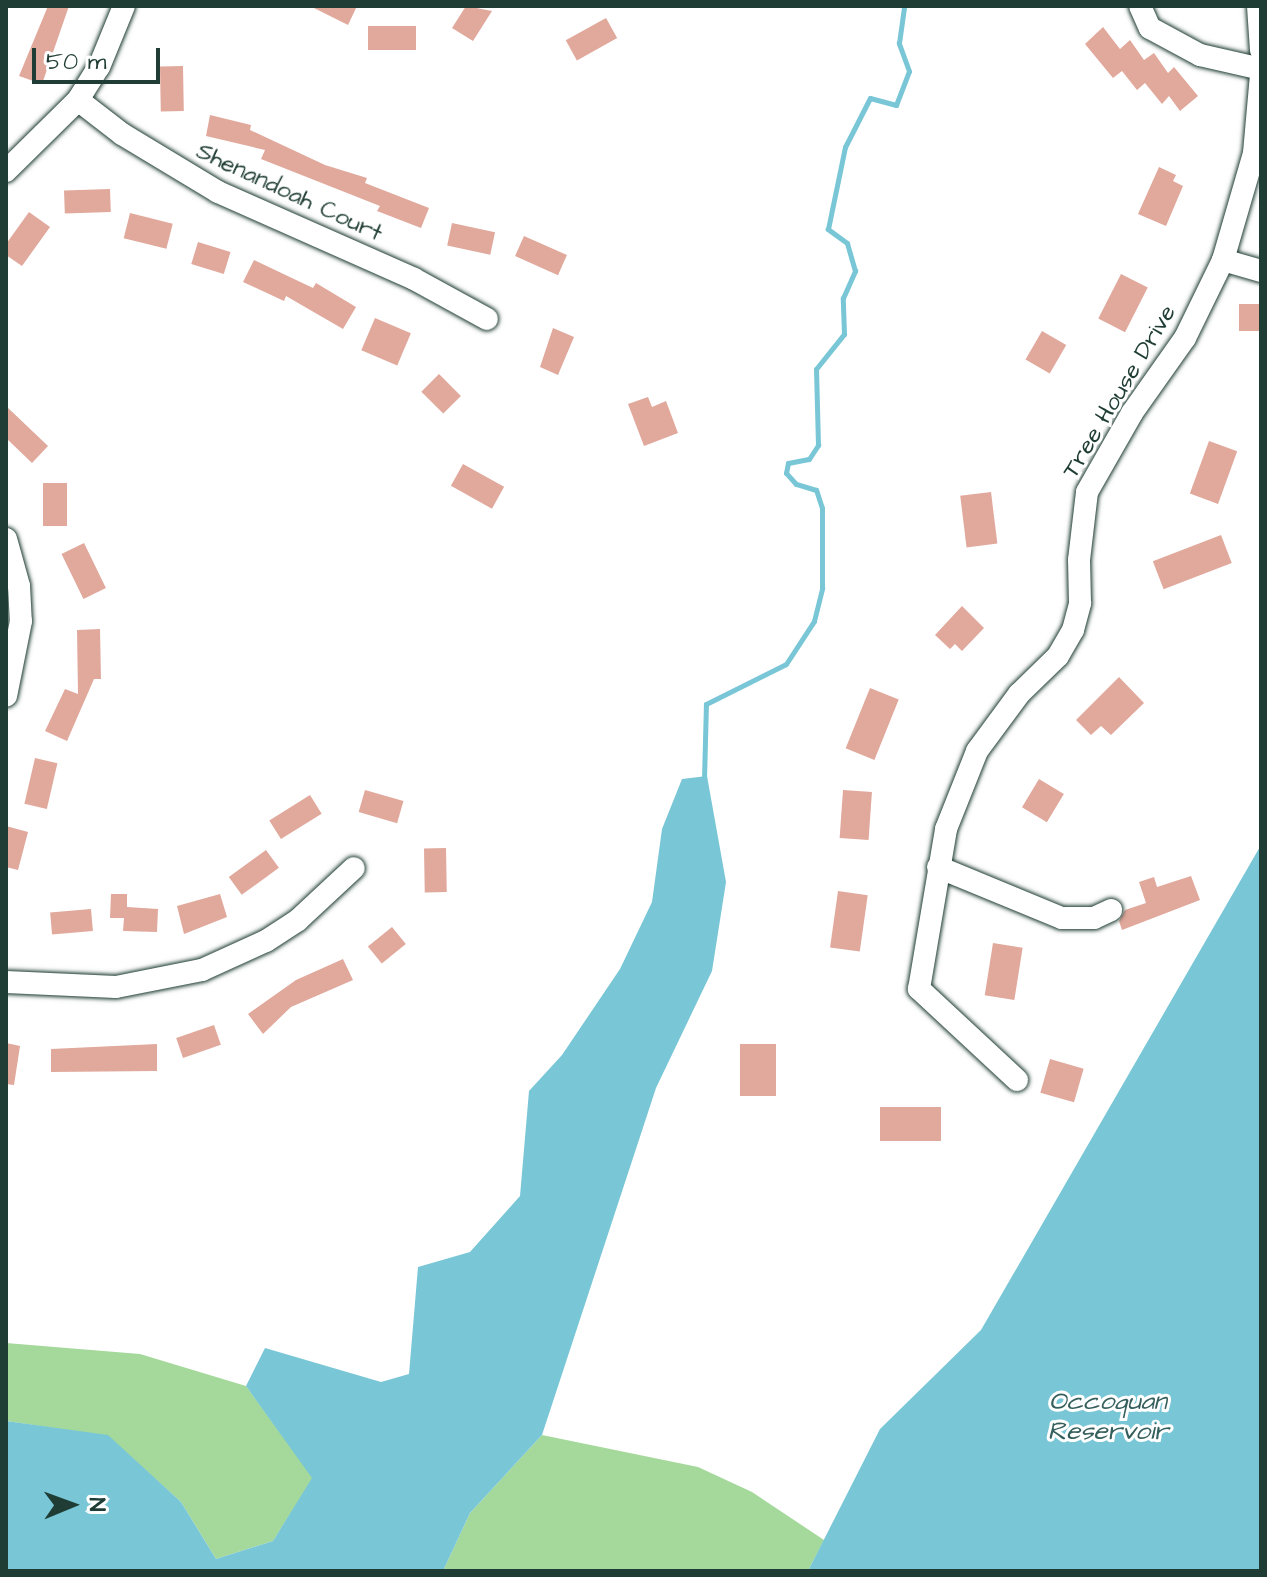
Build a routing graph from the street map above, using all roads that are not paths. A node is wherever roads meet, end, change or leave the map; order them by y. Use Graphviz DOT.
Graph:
graph roads {
  1 [pos="124,6"];
  2 [pos="1140,6"];
  3 [pos="1258,6"];
  4 [pos="1261,50"];
  5 [pos="1261,72"];
  6 [pos="78,100"];
  7 [pos="6,171"];
  8 [pos="1223,260"];
  9 [pos="1261,271"];
  10 [pos="487,319"];
  11 [pos="6,539"];
  12 [pos="6,696"];
  13 [pos="938,867"];
  14 [pos="354,868"];
  15 [pos="1111,910"];
  16 [pos="6,982"];
  17 [pos="1017,1080"];
  1 -- 6 [label="street"];
  2 -- 5 [label="street"];
  3 -- 4 [label="street"];
  5 -- 8 [label="street, Tree House Drive"];
  6 -- 7 [label="street"];
  6 -- 10 [label="street, Shenandoah Court"];
  8 -- 9 [label="street"];
  8 -- 13 [label="street, Tree House Drive"];
  11 -- 12 [label="street"];
  13 -- 15 [label="street"];
  13 -- 17 [label="street, Tree House Drive"];
  14 -- 16 [label="street"];
}
